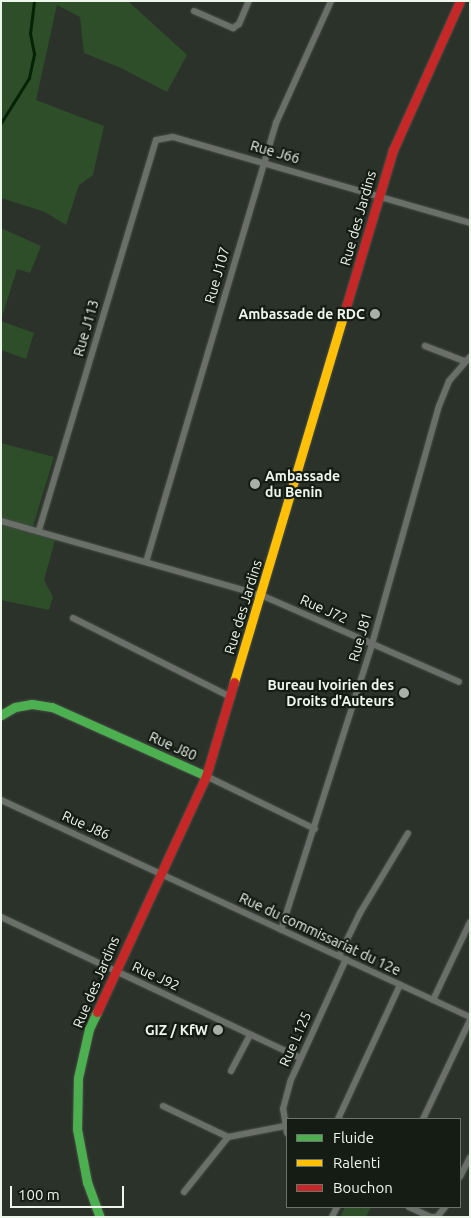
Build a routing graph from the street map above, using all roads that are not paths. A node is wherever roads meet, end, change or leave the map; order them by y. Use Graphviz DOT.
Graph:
graph roads {
  1 [pos="249,1"];
  2 [pos="331,1"];
  3 [pos="460,1"];
  4 [pos="194,12"];
  5 [pos="163,137"];
  6 [pos="263,162"];
  7 [pos="379,195"];
  8 [pos="470,223"];
  9 [pos="425,346"];
  10 [pos="467,359"];
  11 [pos="1,520"];
  12 [pos="39,530"];
  13 [pos="146,562"];
  14 [pos="261,595"];
  15 [pos="73,618"];
  16 [pos="372,644"];
  17 [pos="459,682"];
  18 [pos="231,697"];
  19 [pos="1,715"];
  20 [pos="206,776"];
  21 [pos="1,800"];
  22 [pos="315,830"];
  23 [pos="408,833"];
  24 [pos="161,872"];
  25 [pos="1,918"];
  26 [pos="470,923"];
  27 [pos="281,930"];
  28 [pos="339,956"];
  29 [pos="346,959"];
  30 [pos="114,970"];
  31 [pos="400,984"];
  32 [pos="433,1000"];
  33 [pos="470,1019"];
  34 [pos="250,1035"];
  35 [pos="300,1058"];
  36 [pos="231,1071"];
  37 [pos="164,1106"];
  38 [pos="338,1118"];
  39 [pos="423,1118"];
  40 [pos="286,1130"];
  41 [pos="228,1136"];
  42 [pos="470,1157"];
  43 [pos="461,1175"];
  44 [pos="184,1192"];
  45 [pos="411,1208"];
  46 [pos="444,1208"];
  47 [pos="100,1217"];
  48 [pos="430,1217"];
  1 -- 4 [label="street"];
  2 -- 6 [label="street, Rue J107"];
  3 -- 7 [label="main road, Rue des Jardins"];
  5 -- 6 [label="street, Rue J66"];
  5 -- 12 [label="street, Rue J113"];
  6 -- 7 [label="street, Rue J66"];
  6 -- 13 [label="street, Rue J107"];
  7 -- 8 [label="street, Rue J66"];
  7 -- 14 [label="main road, Rue des Jardins"];
  9 -- 10 [label="street"];
  10 -- 16 [label="street, Rue J81"];
  11 -- 12 [label="street, Rue J72"];
  12 -- 13 [label="street, Rue J72"];
  13 -- 14 [label="street, Rue J72"];
  14 -- 16 [label="street, Rue J72"];
  14 -- 18 [label="main road, Rue des Jardins"];
  15 -- 18 [label="street"];
  16 -- 17 [label="street, Rue J72"];
  16 -- 22 [label="street, Rue J81"];
  18 -- 20 [label="main road, Rue des Jardins"];
  19 -- 20 [label="main road, Rue J80"];
  20 -- 22 [label="street, Rue J80"];
  20 -- 24 [label="main road, Rue des Jardins"];
  21 -- 24 [label="street, Rue J86"];
  22 -- 27 [label="street, Rue J81"];
  23 -- 28 [label="street"];
  24 -- 27 [label="street, Rue du commissariat du 12e"];
  24 -- 30 [label="main road, Rue des Jardins"];
  25 -- 30 [label="street, Rue J92"];
  26 -- 32 [label="street"];
  27 -- 28 [label="street, Rue du commissariat du 12e"];
  28 -- 29 [label="street, Rue du commissariat du 12e"];
  29 -- 31 [label="street, Rue du commissariat du 12e"];
  29 -- 35 [label="street, Rue L125"];
  30 -- 34 [label="street, Rue J92"];
  30 -- 47 [label="main road, Rue des Jardins"];
  31 -- 32 [label="street, Rue du commissariat du 12e"];
  31 -- 38 [label="street"];
  32 -- 33 [label="street, Rue du commissariat du 12e"];
  33 -- 39 [label="street"];
  34 -- 35 [label="street, Rue J92"];
  34 -- 36 [label="street"];
  35 -- 40 [label="street, Rue L125"];
  37 -- 41 [label="street"];
  40 -- 41 [label="street"];
  41 -- 44 [label="street"];
  42 -- 43 [label="street"];
  45 -- 48 [label="street"];
  46 -- 48 [label="street"];
}
